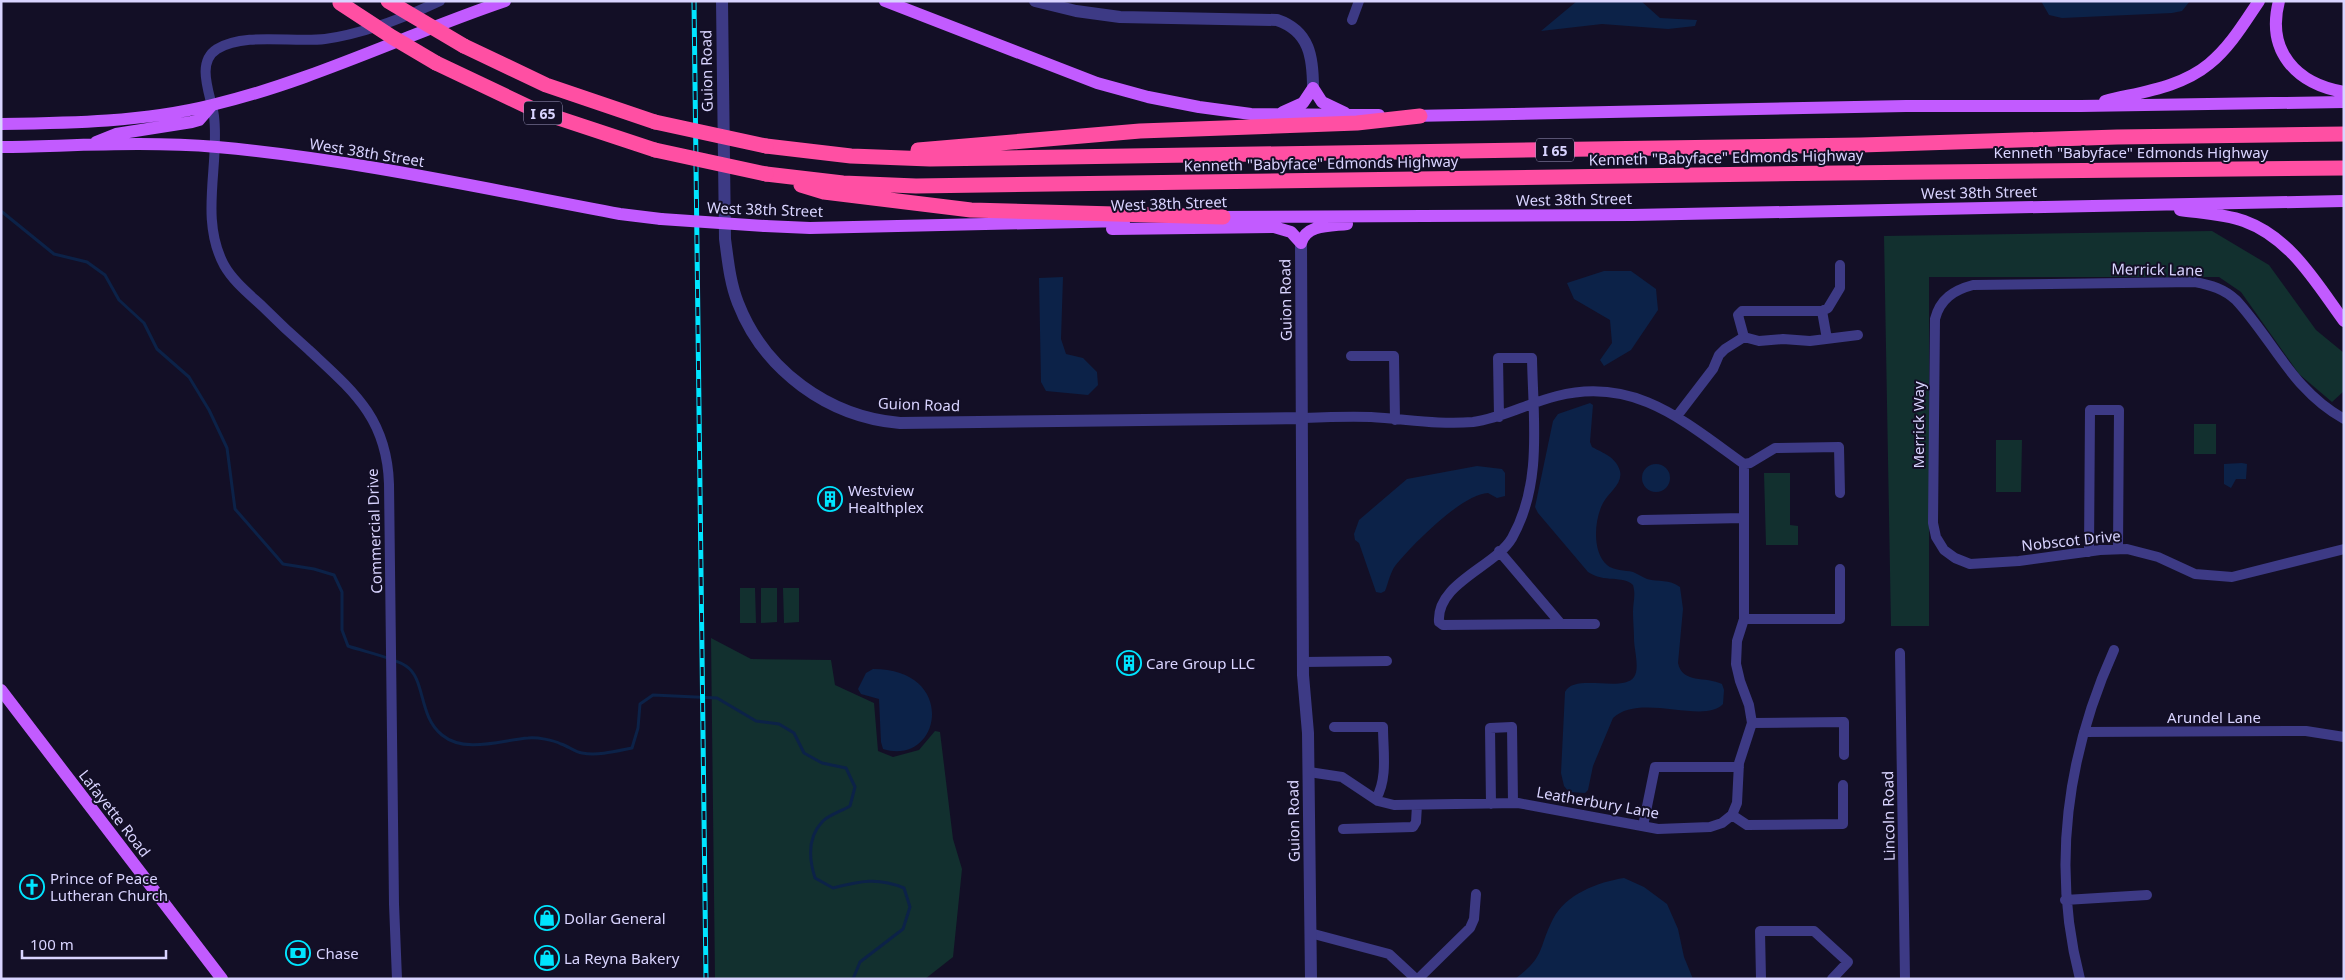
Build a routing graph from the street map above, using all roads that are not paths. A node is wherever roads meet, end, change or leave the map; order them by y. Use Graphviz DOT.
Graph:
graph roads {
  1 [pos="388,1"];
  2 [pos="440,1"];
  3 [pos="504,1"];
  4 [pos="722,1"];
  5 [pos="885,1"];
  6 [pos="1035,1"];
  7 [pos="1360,1"];
  8 [pos="2259,1"];
  9 [pos="2279,1"];
  10 [pos="338,2"];
  11 [pos="1352,20"];
  12 [pos="1313,88"];
  13 [pos="2344,92"];
  14 [pos="2344,102"];
  15 [pos="212,105"];
  16 [pos="2081,106"];
  17 [pos="1276,115"];
  18 [pos="1347,115"];
  19 [pos="1420,116"];
  20 [pos="5,124"];
  21 [pos="2344,134"];
  22 [pos="89,145"];
  23 [pos="1,147"];
  24 [pos="214,147"];
  25 [pos="851,156"];
  26 [pos="2344,168"];
  27 [pos="766,174"];
  28 [pos="2344,201"];
  29 [pos="2146,204"];
  30 [pos="1223,217"];
  31 [pos="1394,217"];
  32 [pos="1025,223"];
  33 [pos="1301,243"];
  34 [pos="1840,265"];
  35 [pos="1945,299"];
  36 [pos="1822,310"];
  37 [pos="2344,321"];
  38 [pos="1743,332"];
  39 [pos="1858,335"];
  40 [pos="1827,339"];
  41 [pos="1351,356"];
  42 [pos="1533,405"];
  43 [pos="1678,416"];
  44 [pos="1499,417"];
  45 [pos="1303,418"];
  46 [pos="2344,418"];
  47 [pos="1395,420"];
  48 [pos="1744,464"];
  49 [pos="1840,493"];
  50 [pos="1744,518"];
  51 [pos="1642,520"];
  52 [pos="2118,549"];
  53 [pos="2344,549"];
  54 [pos="1499,551"];
  55 [pos="1945,551"];
  56 [pos="2089,552"];
  57 [pos="1840,569"];
  58 [pos="1744,619"];
  59 [pos="1561,624"];
  60 [pos="1594,624"];
  61 [pos="2114,650"];
  62 [pos="1900,653"];
  63 [pos="1387,661"];
  64 [pos="1303,662"];
  65 [pos="1,690"];
  66 [pos="1752,723"];
  67 [pos="1334,727"];
  68 [pos="2084,732"];
  69 [pos="2344,736"];
  70 [pos="1844,755"];
  71 [pos="1738,767"];
  72 [pos="1309,772"];
  73 [pos="1843,785"];
  74 [pos="1376,799"];
  75 [pos="1491,804"];
  76 [pos="1512,804"];
  77 [pos="1417,805"];
  78 [pos="1732,815"];
  79 [pos="1643,826"];
  80 [pos="1344,830"];
  81 [pos="1476,894"];
  82 [pos="2147,895"];
  83 [pos="2066,900"];
  84 [pos="1310,933"];
  85 [pos="222,979"];
  86 [pos="398,979"];
  87 [pos="1311,979"];
  88 [pos="1417,979"];
  89 [pos="1762,979"];
  90 [pos="1832,979"];
  91 [pos="1905,979"];
  92 [pos="2080,979"];
  1 -- 25 [label="highway, Kenneth \"Babyface\" Edmonds Highway / I 65, bridge"];
  2 -- 15 [label="street, Commercial Drive"];
  3 -- 15 [label="main road"];
  4 -- 45 [label="street, Guion Road"];
  5 -- 17 [label="main road"];
  6 -- 12 [label="street"];
  7 -- 11 [label="street"];
  8 -- 16 [label="main road"];
  9 -- 13 [label="main road"];
  10 -- 27 [label="highway, Kenneth \"Babyface\" Edmonds Highway / I 65, bridge"];
  12 -- 17 [label="main road"];
  12 -- 18 [label="main road"];
  14 -- 16 [label="main road"];
  15 -- 20 [label="main road"];
  15 -- 22 [label="main road"];
  15 -- 24 [label="street, Commercial Drive"];
  16 -- 19 [label="main road"];
  17 -- 18 [label="main road"];
  18 -- 19 [label="main road"];
  19 -- 25 [label="highway"];
  21 -- 25 [label="highway, Kenneth \"Babyface\" Edmonds Highway / I 65"];
  22 -- 23 [label="main road, West 38th Street"];
  22 -- 24 [label="main road, West 38th Street"];
  24 -- 32 [label="main road, West 38th Street, bridge"];
  24 -- 86 [label="street, Commercial Drive"];
  26 -- 27 [label="highway, Kenneth \"Babyface\" Edmonds Highway / I 65"];
  27 -- 30 [label="highway"];
  28 -- 29 [label="main road, West 38th Street"];
  29 -- 31 [label="main road, West 38th Street"];
  29 -- 37 [label="main road"];
  30 -- 31 [label="main road, West 38th Street"];
  30 -- 32 [label="main road, West 38th Street"];
  31 -- 33 [label="main road"];
  32 -- 33 [label="main road"];
  33 -- 45 [label="street, Guion Road"];
  34 -- 36 [label="street"];
  35 -- 46 [label="street, Merrick Lane"];
  35 -- 55 [label="street, Merrick Way"];
  36 -- 38 [label="street"];
  36 -- 40 [label="street"];
  38 -- 40 [label="street"];
  38 -- 43 [label="street"];
  39 -- 40 [label="street"];
  41 -- 47 [label="street"];
  42 -- 43 [label="street"];
  42 -- 44 [label="street"];
  42 -- 44 [label="street"];
  42 -- 54 [label="street"];
  43 -- 48 [label="street"];
  44 -- 47 [label="street"];
  45 -- 47 [label="street"];
  45 -- 64 [label="street, Guion Road"];
  48 -- 49 [label="street"];
  48 -- 50 [label="street"];
  50 -- 51 [label="street"];
  50 -- 58 [label="street"];
  52 -- 53 [label="street, Nobscot Drive"];
  52 -- 56 [label="street, Nobscot Drive"];
  52 -- 56 [label="street"];
  54 -- 59 [label="street"];
  54 -- 59 [label="street"];
  55 -- 56 [label="street, Nobscot Drive"];
  57 -- 58 [label="street"];
  58 -- 66 [label="street"];
  59 -- 60 [label="street"];
  61 -- 68 [label="street"];
  62 -- 91 [label="street, Lincoln Road"];
  63 -- 64 [label="street"];
  64 -- 72 [label="street, Guion Road"];
  65 -- 85 [label="main road, Lafayette Road"];
  66 -- 70 [label="street"];
  66 -- 71 [label="street"];
  67 -- 74 [label="street"];
  68 -- 69 [label="street, Arundel Lane"];
  68 -- 83 [label="street"];
  71 -- 78 [label="street"];
  71 -- 79 [label="street"];
  72 -- 74 [label="street, Leatherbury Lane"];
  72 -- 84 [label="street, Guion Road"];
  73 -- 78 [label="street"];
  74 -- 77 [label="street, Leatherbury Lane"];
  75 -- 76 [label="street, Leatherbury Lane"];
  75 -- 76 [label="street"];
  75 -- 77 [label="street, Leatherbury Lane"];
  76 -- 79 [label="street, Leatherbury Lane"];
  77 -- 80 [label="street"];
  78 -- 79 [label="street, Leatherbury Lane"];
  81 -- 88 [label="street"];
  82 -- 83 [label="street"];
  83 -- 92 [label="street"];
  84 -- 87 [label="street, Guion Road"];
  84 -- 88 [label="street"];
  89 -- 90 [label="street"];
}
